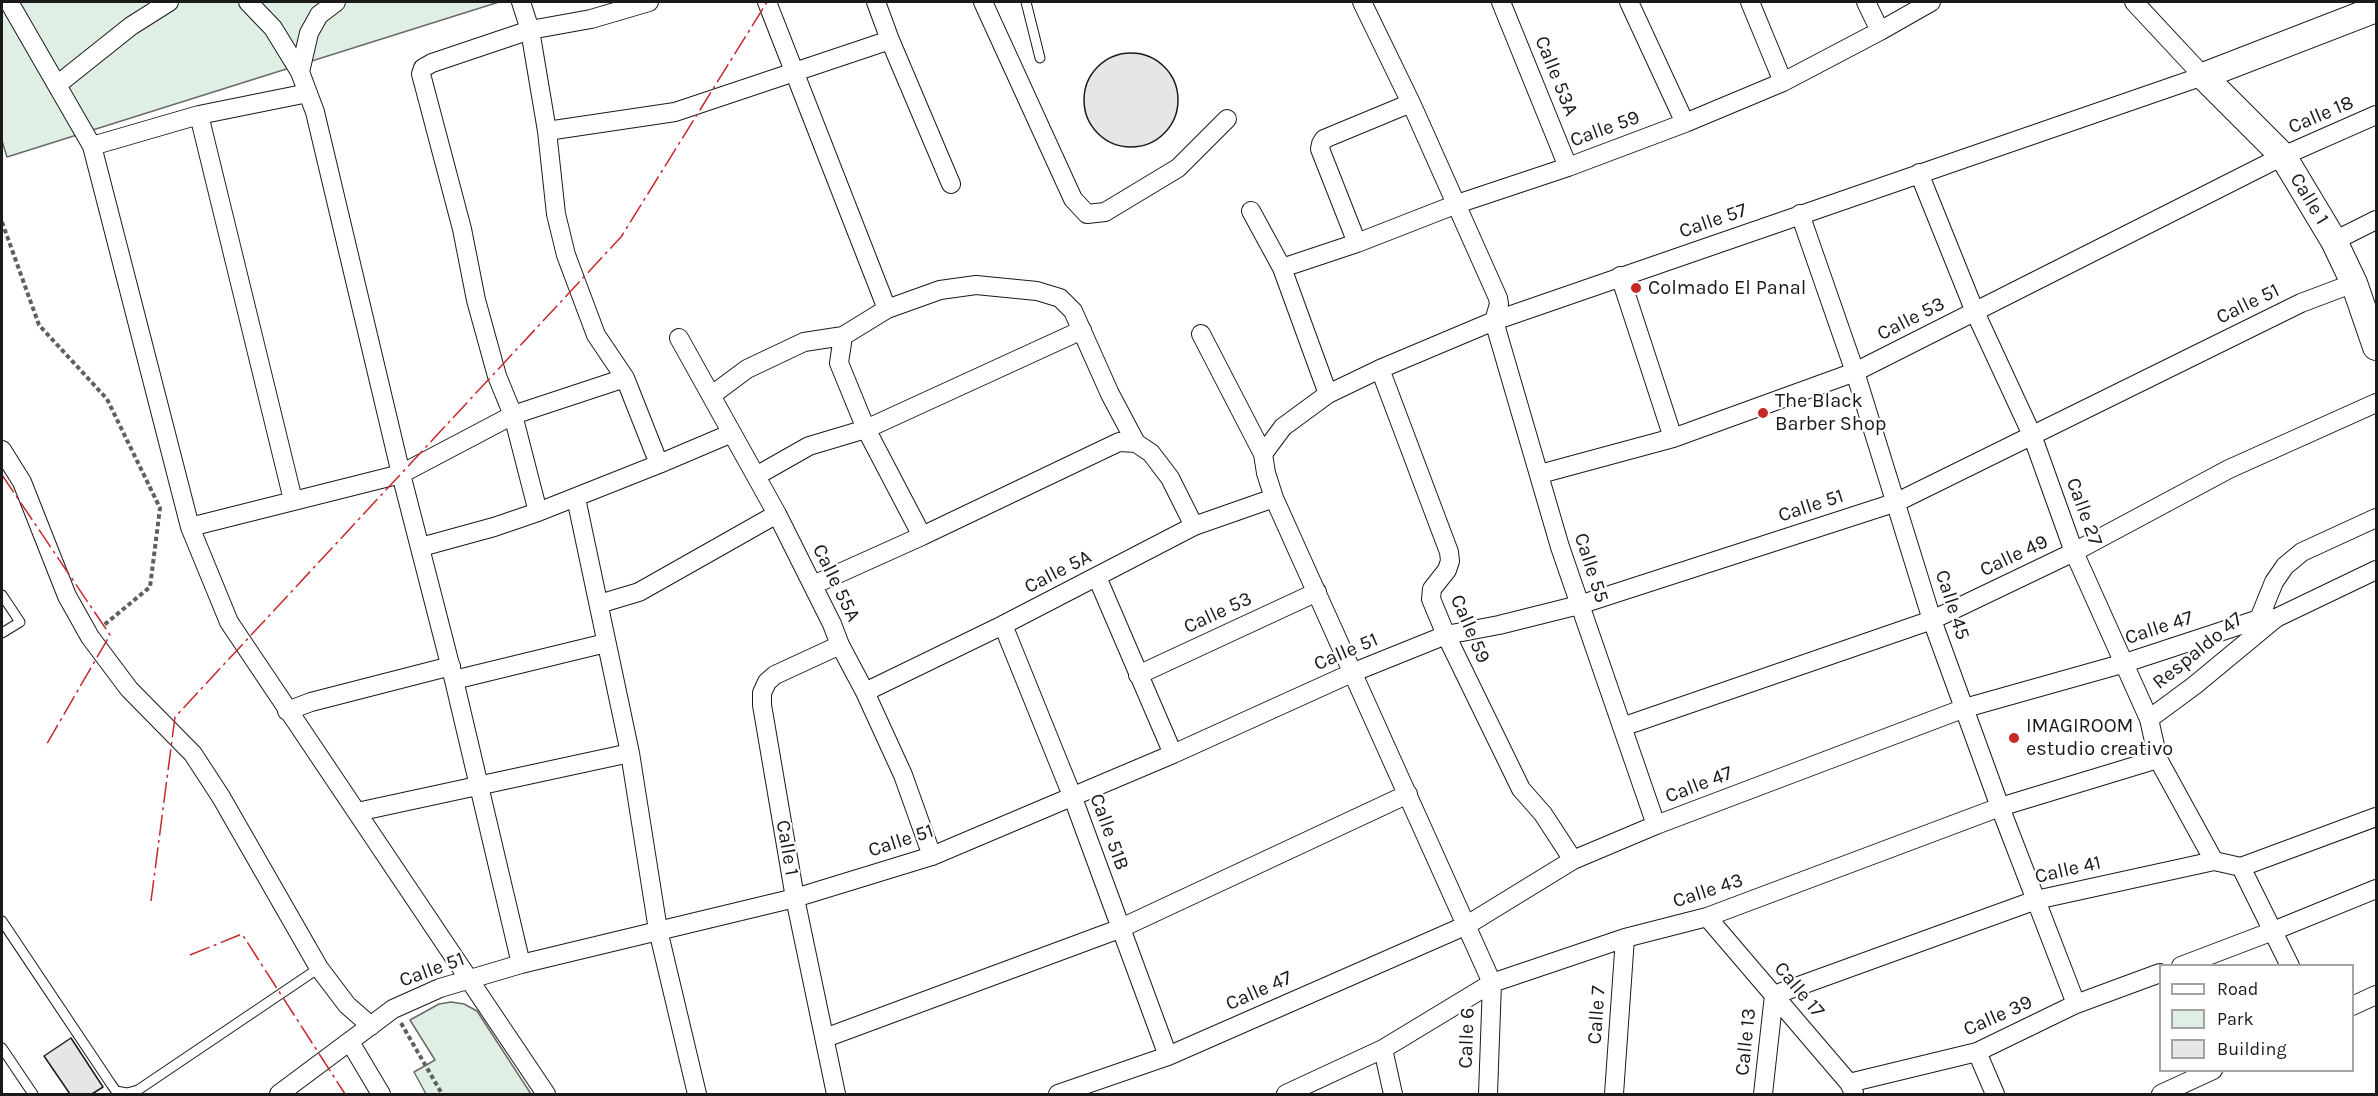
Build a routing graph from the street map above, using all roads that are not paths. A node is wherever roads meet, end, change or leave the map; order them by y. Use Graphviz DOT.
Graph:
graph roads {
  1 [pos="9,2"];
  2 [pos="169,2"];
  3 [pos="248,2"];
  4 [pos="336,2"];
  5 [pos="521,2"];
  6 [pos="644,2"];
  7 [pos="767,2"];
  8 [pos="876,2"];
  9 [pos="983,2"];
  10 [pos="1026,2"];
  11 [pos="1362,2"];
  12 [pos="1501,2"];
  13 [pos="1629,2"];
  14 [pos="1750,2"];
  15 [pos="1866,2"];
  16 [pos="1930,2"];
  17 [pos="2134,2"];
  18 [pos="2376,9"];
  19 [pos="531,30"];
  20 [pos="1880,31"];
  21 [pos="890,40"];
  22 [pos="1040,58"];
  23 [pos="792,71"];
  24 [pos="300,72"];
  25 [pos="2204,76"];
  26 [pos="1783,82"];
  27 [pos="57,85"];
  28 [pos="308,93"];
  29 [pos="1411,104"];
  30 [pos="199,115"];
  31 [pos="2376,115"];
  32 [pos="1227,119"];
  33 [pos="1685,123"];
  34 [pos="548,131"];
  35 [pos="92,146"];
  36 [pos="2283,156"];
  37 [pos="1568,166"];
  38 [pos="1919,173"];
  39 [pos="951,184"];
  40 [pos="1457,204"];
  41 [pos="1251,211"];
  42 [pos="1800,214"];
  43 [pos="2376,220"];
  44 [pos="2334,241"];
  45 [pos="1357,243"];
  46 [pos="1281,268"];
  47 [pos="1620,276"];
  48 [pos="2354,283"];
  49 [pos="887,309"];
  50 [pos="1975,312"];
  51 [pos="1494,321"];
  52 [pos="1082,330"];
  53 [pos="1201,334"];
  54 [pos="843,336"];
  55 [pos="2375,337"];
  56 [pos="679,338"];
  57 [pos="1380,369"];
  58 [pos="1855,372"];
  59 [pos="625,378"];
  60 [pos="1328,394"];
  61 [pos="712,395"];
  62 [pos="2376,404"];
  63 [pos="513,415"];
  64 [pos="866,429"];
  65 [pos="732,433"];
  66 [pos="2032,435"];
  67 [pos="1673,438"];
  68 [pos="1136,443"];
  69 [pos="2,450"];
  70 [pos="1263,454"];
  71 [pos="660,464"];
  72 [pos="401,474"];
  73 [pos="1540,474"];
  74 [pos="756,476"];
  75 [pos="576,498"];
  76 [pos="1274,498"];
  77 [pos="293,500"];
  78 [pos="1897,502"];
  79 [pos="538,512"];
  80 [pos="777,514"];
  81 [pos="2376,518"];
  82 [pos="1194,526"];
  83 [pos="190,527"];
  84 [pos="922,536"];
  85 [pos="421,547"];
  86 [pos="2074,552"];
  87 [pos="2376,570"];
  88 [pos="1097,577"];
  89 [pos="813,585"];
  90 [pos="1317,592"];
  91 [pos="2,595"];
  92 [pos="599,604"];
  93 [pos="1579,605"];
  94 [pos="2268,618"];
  95 [pos="1932,620"];
  96 [pos="1004,625"];
  97 [pos="2,633"];
  98 [pos="1446,635"];
  99 [pos="606,643"];
  100 [pos="840,645"];
  101 [pos="2125,663"];
  102 [pos="1354,672"];
  103 [pos="452,673"];
  104 [pos="1138,675"];
  105 [pos="865,692"];
  106 [pos="1965,708"];
  107 [pos="287,711"];
  108 [pos="2149,719"];
  109 [pos="1622,727"];
  110 [pos="630,753"];
  111 [pos="1173,754"];
  112 [pos="2158,759"];
  113 [pos="478,784"];
  114 [pos="1408,794"];
  115 [pos="1073,798"];
  116 [pos="2000,807"];
  117 [pos="357,812"];
  118 [pos="2376,817"];
  119 [pos="1656,825"];
  120 [pos="932,856"];
  121 [pos="1573,860"];
  122 [pos="2214,861"];
  123 [pos="2241,867"];
  124 [pos="2376,889"];
  125 [pos="795,898"];
  126 [pos="2036,900"];
  127 [pos="1707,917"];
  128 [pos="2,921"];
  129 [pos="1467,925"];
  130 [pos="1119,929"];
  131 [pos="658,930"];
  132 [pos="2273,931"];
  133 [pos="1625,938"];
  134 [pos="520,964"];
  135 [pos="2186,964"];
  136 [pos="2289,964"];
  137 [pos="319,968"];
  138 [pos="2159,973"];
  139 [pos="468,979"];
  140 [pos="1492,983"];
  141 [pos="1774,995"];
  142 [pos="2376,995"];
  143 [pos="2076,1005"];
  144 [pos="2354,1005"];
  145 [pos="371,1026"];
  146 [pos="825,1038"];
  147 [pos="351,1042"];
  148 [pos="2,1048"];
  149 [pos="1383,1049"];
  150 [pos="1977,1052"];
  151 [pos="1168,1056"];
  152 [pos="2211,1072"];
  153 [pos="1852,1089"];
  154 [pos="33,1095"];
  155 [pos="279,1095"];
  156 [pos="381,1095"];
  157 [pos="546,1095"];
  158 [pos="697,1095"];
  159 [pos="836,1095"];
  160 [pos="1058,1095"];
  161 [pos="1286,1095"];
  162 [pos="1393,1095"];
  163 [pos="1488,1095"];
  164 [pos="1614,1095"];
  165 [pos="1763,1095"];
  166 [pos="1995,1095"];
  167 [pos="2161,1095"];
  1 -- 27 [label="street"];
  2 -- 27 [label="street"];
  3 -- 24 [label="street"];
  4 -- 24 [label="street"];
  5 -- 19 [label="street"];
  6 -- 19 [label="street"];
  7 -- 23 [label="street"];
  8 -- 21 [label="street"];
  9 -- 32 [label="street"];
  10 -- 22 [label="lane"];
  11 -- 29 [label="street, Calle 55"];
  12 -- 37 [label="street, Calle 53A"];
  13 -- 33 [label="street"];
  14 -- 26 [label="street"];
  15 -- 20 [label="street"];
  16 -- 20 [label="street, Calle 59"];
  17 -- 25 [label="street"];
  18 -- 25 [label="street"];
  19 -- 34 [label="street"];
  19 -- 63 [label="street"];
  20 -- 26 [label="street, Calle 59"];
  21 -- 23 [label="street"];
  21 -- 39 [label="street"];
  23 -- 34 [label="street"];
  23 -- 49 [label="street"];
  24 -- 28 [label="street"];
  25 -- 36 [label="street, Calle 1"];
  25 -- 38 [label="street, Calle 57"];
  26 -- 33 [label="street, Calle 59"];
  27 -- 35 [label="street"];
  28 -- 30 [label="street"];
  28 -- 72 [label="street"];
  29 -- 40 [label="street, Calle 55"];
  29 -- 45 [label="street"];
  30 -- 35 [label="street"];
  30 -- 77 [label="street"];
  31 -- 36 [label="street, Calle 18"];
  33 -- 37 [label="street, Calle 59"];
  34 -- 59 [label="street"];
  35 -- 83 [label="street"];
  36 -- 44 [label="street, Calle 1"];
  36 -- 50 [label="street, Calle 53"];
  37 -- 40 [label="street, Calle 59"];
  38 -- 42 [label="street, Calle 57"];
  38 -- 50 [label="street, Calle 27"];
  40 -- 45 [label="street, Calle 59"];
  40 -- 51 [label="street, Calle 55"];
  41 -- 46 [label="street"];
  42 -- 47 [label="street, Calle 57"];
  42 -- 58 [label="street, Calle 45"];
  43 -- 44 [label="street"];
  44 -- 48 [label="street, Calle 1"];
  45 -- 46 [label="street, Calle 59"];
  46 -- 60 [label="street"];
  47 -- 51 [label="street, Calle 57"];
  47 -- 67 [label="street"];
  48 -- 55 [label="street, Calle 1"];
  48 -- 66 [label="street, Calle 51"];
  49 -- 52 [label="street"];
  49 -- 54 [label="street"];
  50 -- 58 [label="street, Calle 53"];
  50 -- 66 [label="street, Calle 27"];
  51 -- 57 [label="street, Calle 57"];
  51 -- 73 [label="street, Calle 55"];
  52 -- 64 [label="street"];
  52 -- 68 [label="street"];
  53 -- 70 [label="street"];
  54 -- 61 [label="street"];
  54 -- 64 [label="street"];
  56 -- 61 [label="street, Calle 55A"];
  57 -- 60 [label="street, Calle 57"];
  57 -- 98 [label="street, Calle 59"];
  58 -- 67 [label="street, Calle 53"];
  58 -- 78 [label="street, Calle 45"];
  59 -- 63 [label="street"];
  59 -- 71 [label="street"];
  60 -- 70 [label="street, Calle 57"];
  61 -- 65 [label="street, Calle 55A"];
  62 -- 86 [label="street, Calle 49"];
  63 -- 72 [label="street"];
  63 -- 79 [label="street"];
  64 -- 74 [label="street"];
  64 -- 84 [label="street"];
  65 -- 71 [label="street"];
  65 -- 74 [label="street, Calle 55A"];
  66 -- 78 [label="street, Calle 51"];
  66 -- 86 [label="street, Calle 27"];
  67 -- 73 [label="street, Calle 53"];
  68 -- 82 [label="street"];
  68 -- 84 [label="street"];
  69 -- 137 [label="street"];
  70 -- 76 [label="street"];
  71 -- 75 [label="street"];
  72 -- 77 [label="street"];
  72 -- 85 [label="street"];
  73 -- 93 [label="street, Calle 55"];
  74 -- 80 [label="street, Calle 55A"];
  75 -- 79 [label="street"];
  75 -- 92 [label="street"];
  76 -- 82 [label="street, Calle 5A"];
  76 -- 90 [label="street"];
  77 -- 83 [label="street"];
  78 -- 93 [label="street, Calle 51"];
  78 -- 95 [label="street, Calle 45"];
  79 -- 85 [label="street"];
  80 -- 89 [label="street, Calle 55A"];
  80 -- 92 [label="street"];
  81 -- 94 [label="street"];
  82 -- 88 [label="street, Calle 5A"];
  83 -- 107 [label="street"];
  84 -- 89 [label="street"];
  85 -- 103 [label="street"];
  86 -- 95 [label="street, Calle 49"];
  86 -- 101 [label="street, Calle 27"];
  87 -- 94 [label="street, Calle 47"];
  88 -- 96 [label="street, Calle 5A"];
  88 -- 104 [label="street"];
  89 -- 100 [label="street, Calle 55A"];
  90 -- 102 [label="street"];
  90 -- 104 [label="street, Calle 53"];
  91 -- 97 [label="lane"];
  92 -- 99 [label="street"];
  93 -- 98 [label="street, Calle 51"];
  93 -- 109 [label="street, Calle 55"];
  94 -- 101 [label="street, Calle 47"];
  94 -- 108 [label="street, Respaldo 47"];
  95 -- 106 [label="street, Calle 45"];
  95 -- 109 [label="street, Calle 49"];
  96 -- 105 [label="street, Calle 5A"];
  96 -- 115 [label="street, Calle 51B"];
  98 -- 102 [label="street, Calle 51"];
  98 -- 121 [label="street, Calle 59"];
  99 -- 103 [label="street"];
  99 -- 110 [label="street"];
  100 -- 105 [label="street, Calle 55A"];
  100 -- 125 [label="street, Calle 1"];
  101 -- 106 [label="street, Calle 47"];
  101 -- 108 [label="street, Calle 27"];
  102 -- 111 [label="street, Calle 51"];
  102 -- 114 [label="street"];
  103 -- 107 [label="street"];
  103 -- 113 [label="street"];
  104 -- 111 [label="street"];
  105 -- 120 [label="street, Calle 55A"];
  106 -- 116 [label="street, Calle 45"];
  106 -- 119 [label="street, Calle 47"];
  107 -- 117 [label="street"];
  108 -- 112 [label="street, Calle 27"];
  109 -- 119 [label="street, Calle 55"];
  110 -- 113 [label="street"];
  110 -- 131 [label="street"];
  111 -- 115 [label="street, Calle 51"];
  112 -- 116 [label="street, Calle 43"];
  112 -- 122 [label="street, Calle 27"];
  113 -- 117 [label="street"];
  113 -- 134 [label="street"];
  114 -- 129 [label="street"];
  114 -- 130 [label="street"];
  115 -- 120 [label="street, Calle 51"];
  115 -- 130 [label="street, Calle 51B"];
  116 -- 126 [label="street, Calle 45"];
  116 -- 127 [label="street, Calle 43"];
  117 -- 139 [label="street"];
  118 -- 123 [label="street"];
  119 -- 121 [label="street, Calle 47"];
  120 -- 125 [label="street, Calle 51"];
  121 -- 129 [label="street, Calle 47"];
  122 -- 123 [label="street, Calle 41"];
  122 -- 126 [label="street, Calle 41"];
  123 -- 132 [label="street"];
  124 -- 132 [label="street"];
  125 -- 131 [label="street, Calle 51"];
  125 -- 146 [label="street, Calle 1"];
  126 -- 141 [label="street, Calle 41"];
  126 -- 143 [label="street, Calle 45"];
  127 -- 133 [label="street, Calle 43"];
  127 -- 141 [label="street, Calle 17"];
  128 -- 137 [label="lane"];
  129 -- 140 [label="street"];
  129 -- 151 [label="street, Calle 47"];
  130 -- 146 [label="street"];
  130 -- 151 [label="street, Calle 51B"];
  131 -- 134 [label="street, Calle 51"];
  131 -- 158 [label="street"];
  132 -- 135 [label="street"];
  132 -- 136 [label="street"];
  133 -- 140 [label="street, Calle 43"];
  133 -- 164 [label="street, Calle 7"];
  134 -- 139 [label="street, Calle 51"];
  137 -- 145 [label="street"];
  138 -- 143 [label="street, Calle 39"];
  139 -- 145 [label="street, Calle 51"];
  139 -- 157 [label="street"];
  140 -- 149 [label="street, Calle 43"];
  140 -- 163 [label="street, Calle 6"];
  141 -- 153 [label="street, Calle 17"];
  141 -- 165 [label="street, Calle 13"];
  142 -- 144 [label="street"];
  143 -- 150 [label="street, Calle 39"];
  145 -- 147 [label="street, Calle 51"];
  146 -- 159 [label="street, Calle 1"];
  147 -- 155 [label="street, Calle 51"];
  147 -- 156 [label="street"];
  148 -- 154 [label="lane"];
  149 -- 161 [label="street, Calle 43"];
  149 -- 162 [label="street"];
  150 -- 153 [label="street, Calle 39"];
  150 -- 166 [label="street"];
  151 -- 160 [label="street, Calle 47"];
  152 -- 167 [label="street"];
}
